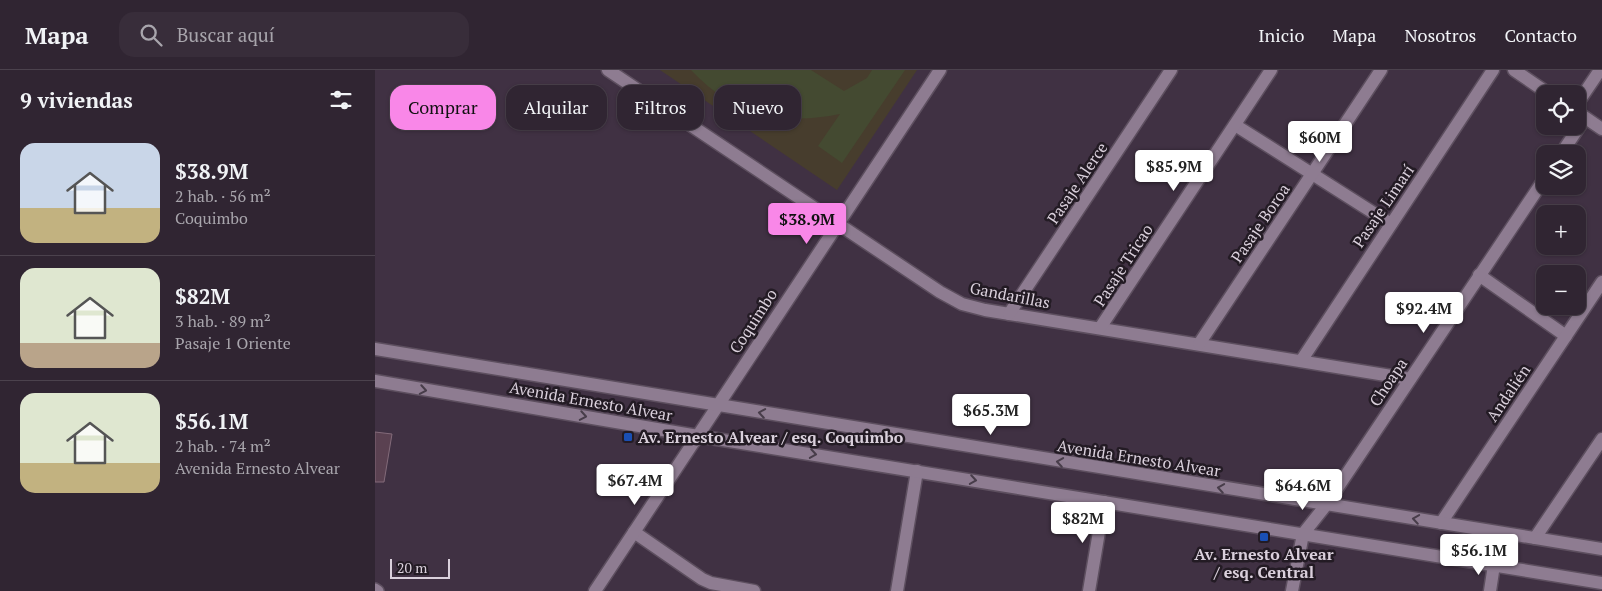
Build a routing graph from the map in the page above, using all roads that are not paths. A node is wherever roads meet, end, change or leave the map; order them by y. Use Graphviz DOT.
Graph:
graph roads {
  1 [pos="608,70"];
  2 [pos="940,70"];
  3 [pos="1171,70"];
  4 [pos="1271,70"];
  5 [pos="1381,70"];
  6 [pos="1493,70"];
  7 [pos="1514,70"];
  8 [pos="1600,70"];
  9 [pos="1536,85"];
  10 [pos="1586,91"];
  11 [pos="1586,118"];
  12 [pos="1235,125"];
  13 [pos="1602,128"];
  14 [pos="1312,174"];
  15 [pos="1536,191"];
  16 [pos="838,222"];
  17 [pos="1391,224"];
  18 [pos="1479,275"];
  19 [pos="1602,282"];
  20 [pos="1009,314"];
  21 [pos="1100,328"];
  22 [pos="1566,336"];
  23 [pos="1199,344"];
  24 [pos="375,349"];
  25 [pos="1301,361"];
  26 [pos="1410,379"];
  27 [pos="375,382"];
  28 [pos="717,406"];
  29 [pos="698,436"];
  30 [pos="1602,439"];
  31 [pos="917,471"];
  32 [pos="1104,502"];
  33 [pos="1326,505"];
  34 [pos="1441,523"];
  35 [pos="634,532"];
  36 [pos="1303,534"];
  37 [pos="1535,538"];
  38 [pos="1602,549"];
  39 [pos="1494,565"];
  40 [pos="1602,583"];
  41 [pos="375,589"];
  42 [pos="378,591"];
  43 [pos="595,591"];
  44 [pos="754,591"];
  45 [pos="897,591"];
  46 [pos="1089,591"];
  47 [pos="1292,591"];
  48 [pos="1490,591"];
  1 -- 16 [label="street, Gandarillas"];
  2 -- 16 [label="street, Coquimbo"];
  3 -- 20 [label="street, Pasaje Alerce"];
  4 -- 12 [label="street, Pasaje Tricao"];
  5 -- 14 [label="street, Pasaje Boroa"];
  6 -- 17 [label="street, Pasaje Limarí"];
  7 -- 9 [label="street"];
  8 -- 10 [label="street"];
  11 -- 13 [label="street"];
  12 -- 14 [label="street"];
  12 -- 21 [label="street, Pasaje Tricao"];
  14 -- 17 [label="street"];
  14 -- 23 [label="street, Pasaje Boroa"];
  15 -- 18 [label="street, Choapa"];
  16 -- 20 [label="street, Gandarillas"];
  16 -- 28 [label="street, Coquimbo"];
  17 -- 25 [label="street, Pasaje Limarí"];
  18 -- 22 [label="street"];
  18 -- 26 [label="street, Choapa"];
  19 -- 22 [label="street, Andalién"];
  20 -- 21 [label="street, Gandarillas"];
  21 -- 23 [label="street, Gandarillas"];
  22 -- 34 [label="street, Andalién"];
  23 -- 25 [label="street, Gandarillas"];
  24 -- 28 [label="street, Avenida Ernesto Alvear"];
  25 -- 26 [label="street, Gandarillas"];
  26 -- 33 [label="street, Choapa"];
  27 -- 29 [label="street, Avenida Ernesto Alvear, one-way"];
  28 -- 29 [label="street, Coquimbo"];
  33 -- 28 [label="street, Avenida Ernesto Alvear, one-way"];
  29 -- 31 [label="street, Avenida Ernesto Alvear, one-way"];
  29 -- 35 [label="street, Coquimbo"];
  30 -- 37 [label="street"];
  31 -- 32 [label="street, Avenida Ernesto Alvear, one-way"];
  31 -- 45 [label="street"];
  32 -- 36 [label="street, Avenida Ernesto Alvear"];
  32 -- 46 [label="street"];
  34 -- 33 [label="street, Avenida Ernesto Alvear, one-way"];
  33 -- 36 [label="street, Choapa"];
  34 -- 37 [label="street, Avenida Ernesto Alvear"];
  35 -- 43 [label="street, Coquimbo"];
  35 -- 44 [label="street"];
  36 -- 39 [label="street, Avenida Ernesto Alvear"];
  36 -- 47 [label="street"];
  37 -- 38 [label="street, Avenida Ernesto Alvear"];
  39 -- 40 [label="street, Avenida Ernesto Alvear"];
  39 -- 48 [label="street"];
  41 -- 42 [label="lane"];
}
